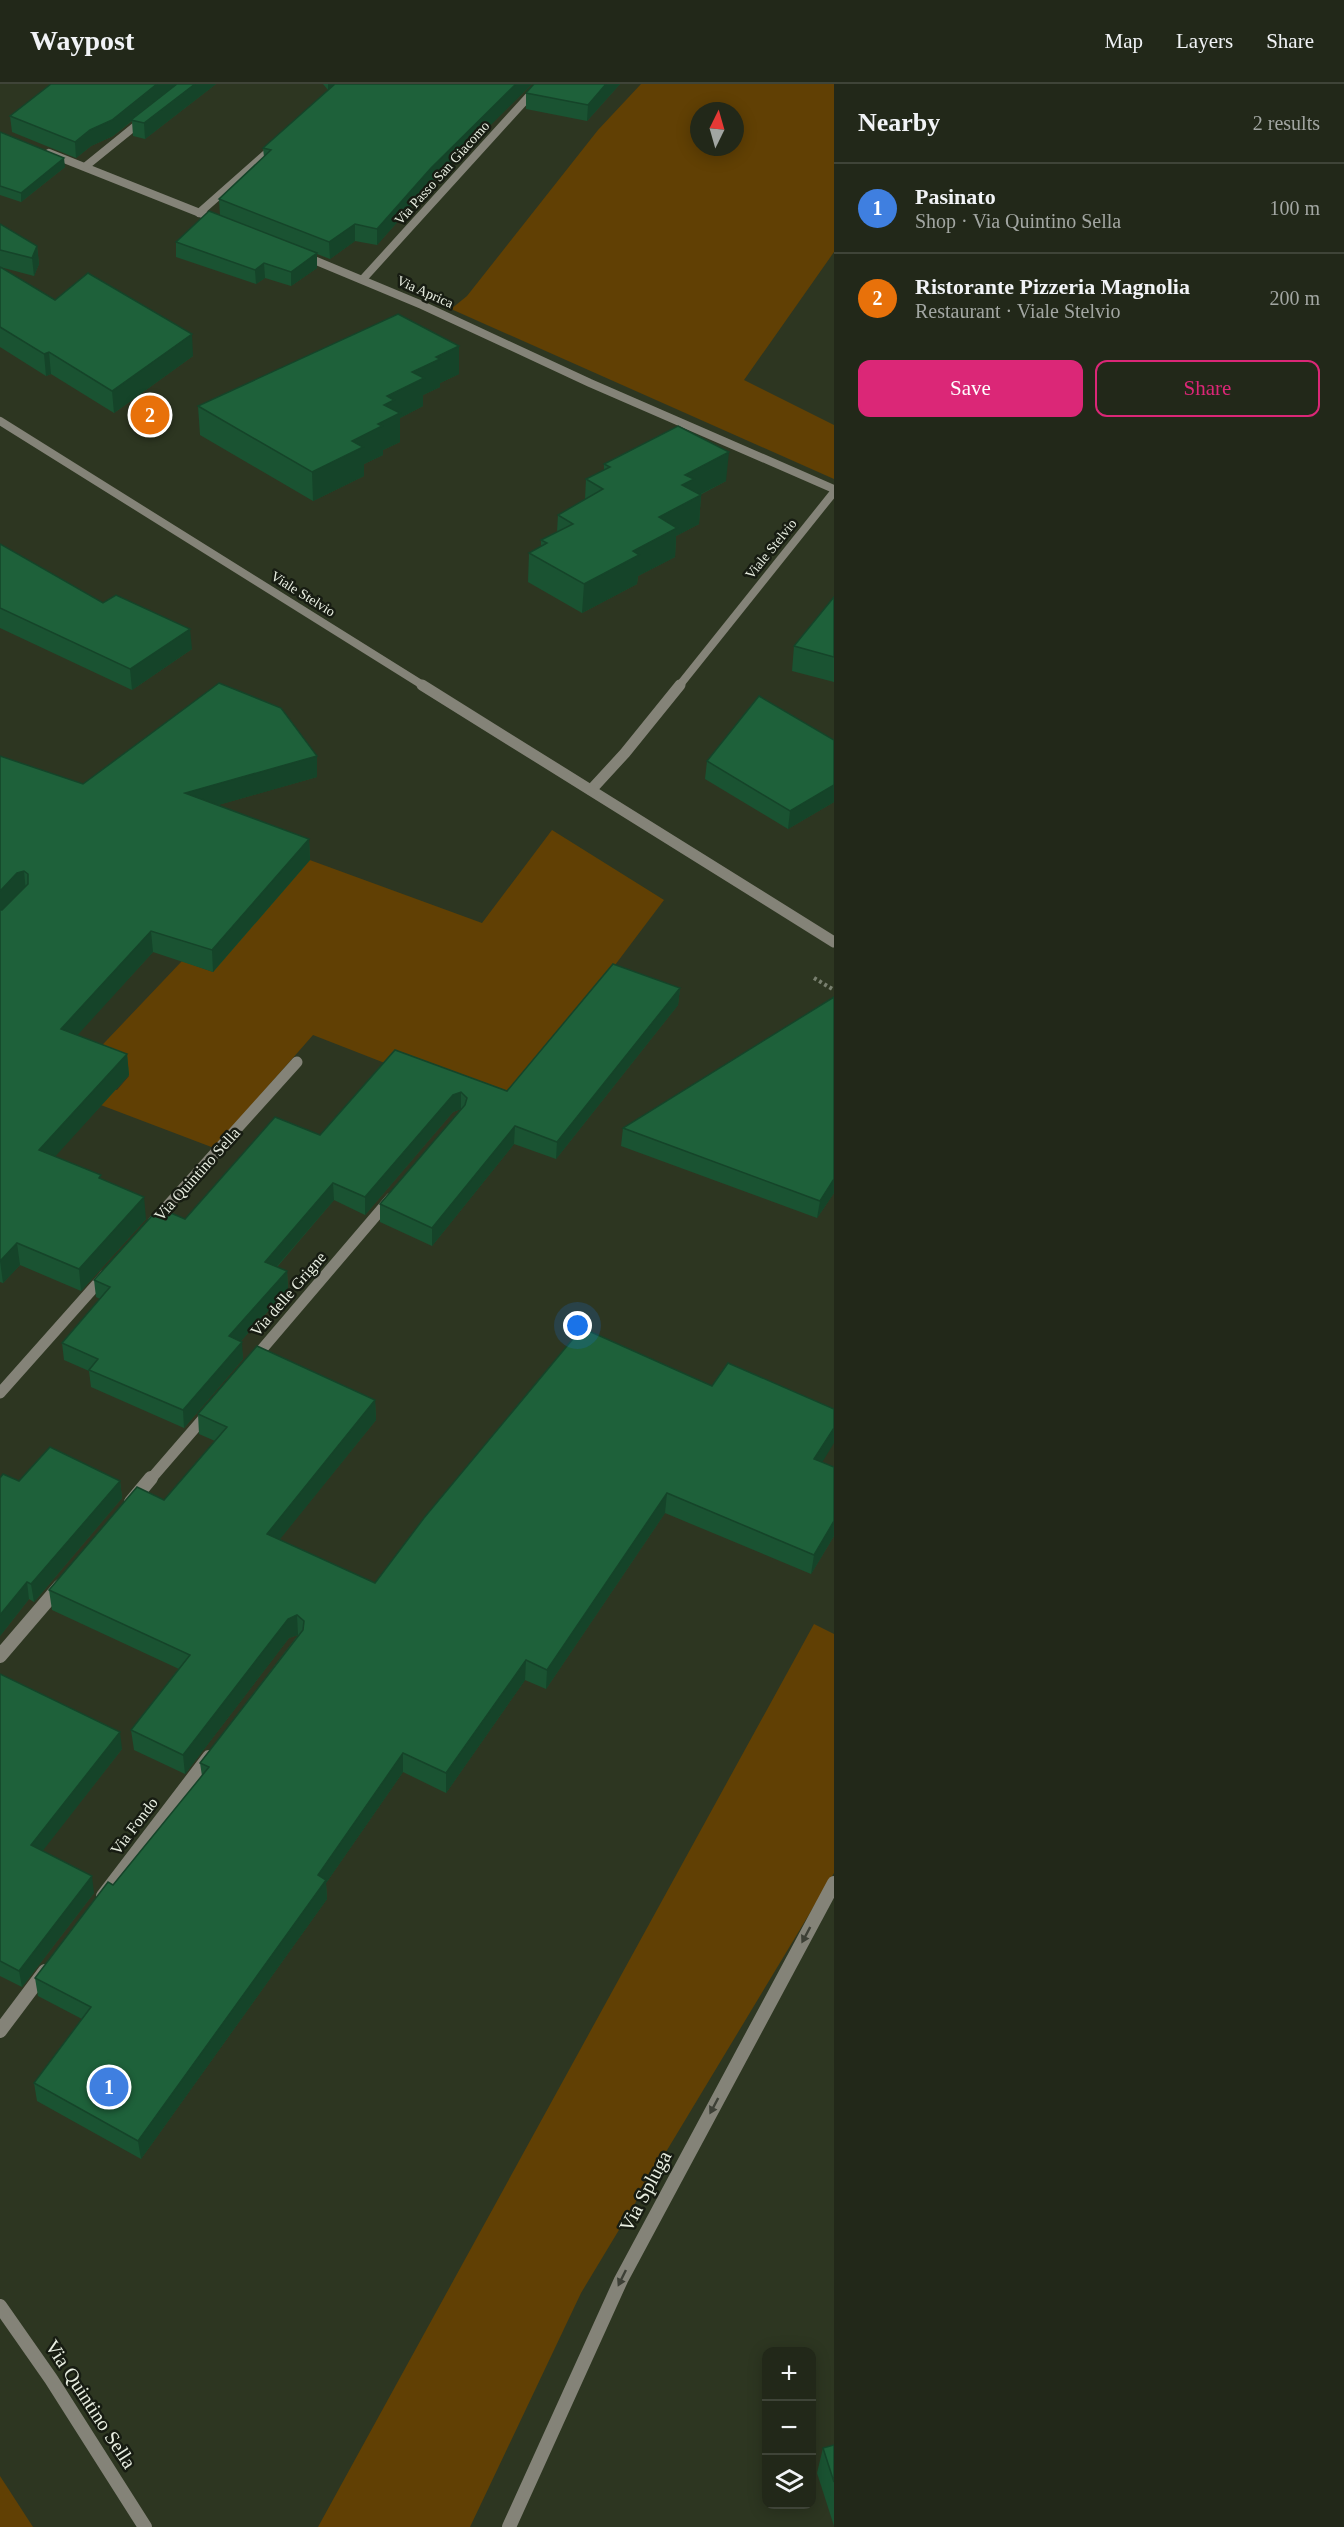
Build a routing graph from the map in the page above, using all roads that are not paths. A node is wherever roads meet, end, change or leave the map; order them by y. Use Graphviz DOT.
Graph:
graph roads {
  1 [pos="540,84"];
  2 [pos="150,114"];
  3 [pos="284,137"];
  4 [pos="43,150"];
  5 [pos="86,166"];
  6 [pos="199,213"];
  7 [pos="232,226"];
  8 [pos="297,253"];
  9 [pos="363,279"];
  10 [pos="0,421"];
  11 [pos="834,490"];
  12 [pos="591,790"];
  13 [pos="834,942"];
  14 [pos="297,1062"];
  15 [pos="397,1191"];
  16 [pos="146,1230"];
  17 [pos="115,1264"];
  18 [pos="242,1374"];
  19 [pos="0,1393"];
  20 [pos="218,1401"];
  21 [pos="125,1510"];
  22 [pos="70,1574"];
  23 [pos="0,1656"];
  24 [pos="216,1748"];
  25 [pos="834,1883"];
  26 [pos="94,1908"];
  27 [pos="58,1955"];
  28 [pos="0,2031"];
  29 [pos="0,2306"];
  30 [pos="145,2527"];
  31 [pos="509,2527"];
  1 -- 9 [label="street, Via Passo San Giacomo"];
  2 -- 5 [label="street"];
  3 -- 6 [label="street"];
  4 -- 5 [label="street"];
  5 -- 6 [label="street"];
  6 -- 7 [label="street"];
  8 -- 9 [label="street, Via Aprica"];
  9 -- 11 [label="street, Via Aprica"];
  10 -- 12 [label="street, Viale Stelvio"];
  11 -- 12 [label="street, Viale Stelvio"];
  12 -- 13 [label="street, Viale Stelvio"];
  14 -- 16 [label="street, Via Quintino Sella"];
  15 -- 18 [label="street, Via delle Grigne"];
  17 -- 19 [label="street"];
  20 -- 21 [label="street"];
  22 -- 23 [label="street"];
  24 -- 26 [label="street, Via Fondo"];
  25 -- 31 [label="street, Via Spluga, one-way"];
  27 -- 28 [label="street"];
  29 -- 30 [label="street, Via Quintino Sella"];
}
